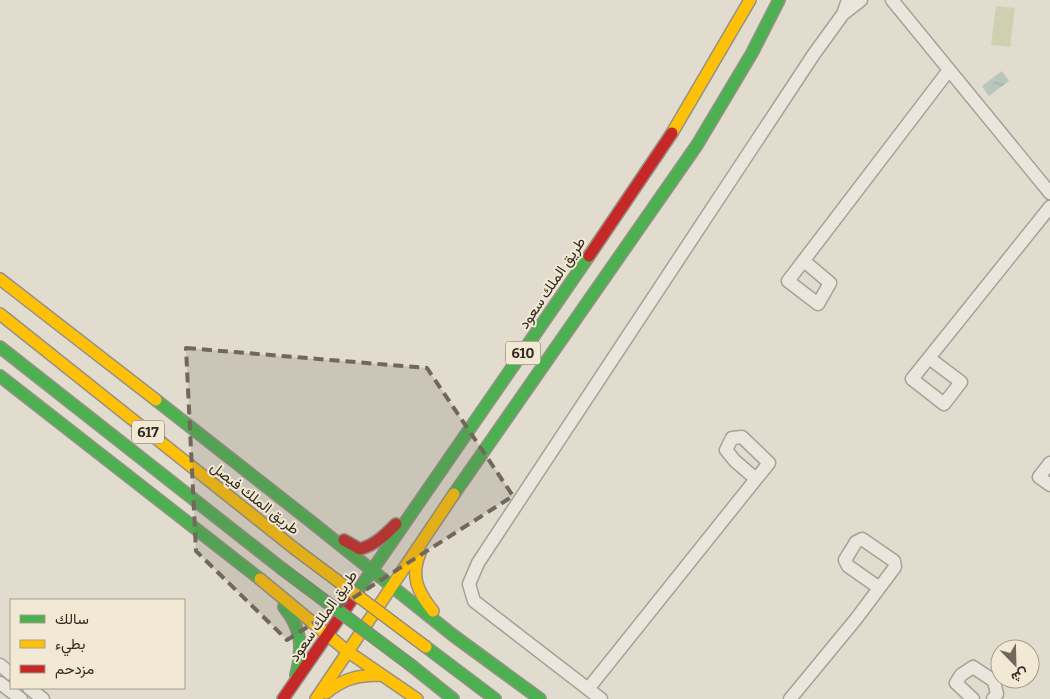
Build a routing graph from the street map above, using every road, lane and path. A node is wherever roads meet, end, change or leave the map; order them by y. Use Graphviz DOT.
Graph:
graph roads {
  1 [pos="750,0"];
  2 [pos="779,0"];
  3 [pos="848,0"];
  4 [pos="861,0"];
  5 [pos="892,0"];
  6 [pos="843,14"];
  7 [pos="949,70"];
  8 [pos="1050,193"];
  9 [pos="1050,207"];
  10 [pos="804,261"];
  11 [pos="0,279"];
  12 [pos="0,314"];
  13 [pos="0,347"];
  14 [pos="929,358"];
  15 [pos="0,376"];
  16 [pos="1050,464"];
  17 [pos="756,479"];
  18 [pos="1050,485"];
  19 [pos="422,498"];
  20 [pos="440,515"];
  21 [pos="309,520"];
  22 [pos="325,547"];
  23 [pos="328,559"];
  24 [pos="374,571"];
  25 [pos="260,579"];
  26 [pos="391,585"];
  27 [pos="878,587"];
  28 [pos="327,636"];
  29 [pos="454,636"];
  30 [pos="347,652"];
  31 [pos="0,665"];
  32 [pos="10,673"];
  33 [pos="382,675"];
  34 [pos="0,682"];
  35 [pos="292,687"];
  36 [pos="403,688"];
  37 [pos="29,689"];
  38 [pos="588,689"];
  39 [pos="21,699"];
  40 [pos="43,699"];
  41 [pos="283,699"];
  42 [pos="318,699"];
  43 [pos="417,699"];
  44 [pos="453,699"];
  45 [pos="496,699"];
  46 [pos="540,699"];
  47 [pos="601,699"];
  48 [pos="790,699"];
  49 [pos="973,699"];
  50 [pos="993,699"];
  1 -- 19 [label="main road, طريق الملك سعود / 610"];
  2 -- 20 [label="main road, 610"];
  3 -- 6 [label="street"];
  4 -- 6 [label="street"];
  5 -- 7 [label="street"];
  6 -- 38 [label="street"];
  7 -- 8 [label="street"];
  7 -- 10 [label="street"];
  9 -- 14 [label="street"];
  11 -- 21 [label="main road"];
  12 -- 45 [label="main road, طريق الملك فيصل / 617, bridge"];
  13 -- 44 [label="main road, 617, bridge"];
  15 -- 25 [label="main road"];
  16 -- 18 [label="street"];
  17 -- 38 [label="street"];
  19 -- 21 [label="main road"];
  19 -- 24 [label="main road, طريق الملك سعود / 610"];
  20 -- 26 [label="main road, 610"];
  20 -- 29 [label="main road"];
  21 -- 22 [label="main road"];
  21 -- 24 [label="main road"];
  23 -- 25 [label="main road"];
  24 -- 26 [label="main road"];
  24 -- 28 [label="main road, طريق الملك سعود / 610"];
  25 -- 28 [label="main road"];
  25 -- 35 [label="main road"];
  26 -- 29 [label="main road"];
  26 -- 30 [label="main road, 610"];
  27 -- 48 [label="street"];
  28 -- 30 [label="main road"];
  28 -- 35 [label="main road, طريق الملك سعود / 610"];
  29 -- 36 [label="main road"];
  29 -- 46 [label="main road"];
  30 -- 33 [label="main road"];
  30 -- 42 [label="main road, 610"];
  31 -- 32 [label="street"];
  33 -- 36 [label="main road"];
  33 -- 42 [label="main road"];
  34 -- 39 [label="street"];
  35 -- 41 [label="main road, طريق الملك سعود / 610"];
  36 -- 43 [label="main road"];
  37 -- 40 [label="street"];
  38 -- 47 [label="street"];
  49 -- 50 [label="street"];
}
